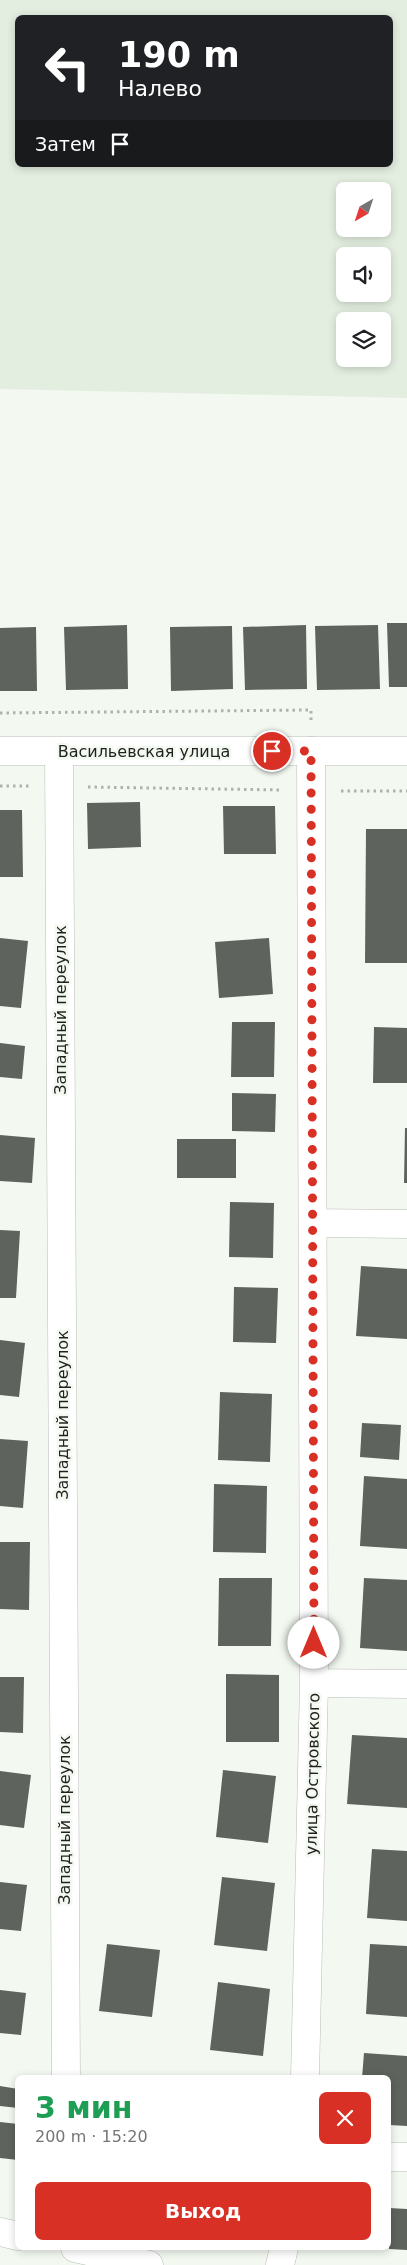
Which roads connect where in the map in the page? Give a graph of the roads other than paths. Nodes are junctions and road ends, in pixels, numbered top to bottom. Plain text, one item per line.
1 (311, 751) junction
2 (407, 751) edge
3 (0, 752) edge
4 (59, 752) junction
5 (314, 1223) junction
6 (407, 1224) edge
7 (314, 1683) junction
8 (407, 1684) edge
9 (66, 2075) edge
10 (305, 2075) edge
11 (391, 2157) edge
12 (407, 2157) edge
13 (0, 2232) edge
14 (15, 2235) edge
15 (84, 2250) edge
16 (284, 2250) edge
17 (149, 2265) edge
18 (280, 2265) edge

1 - 2 street, Васильевская улица
1 - 4 street, Васильевская улица
1 - 5 street, улица Островского
3 - 4 street, Васильевская улица
4 - 9 street, Западный переулок
5 - 6 street
5 - 7 street, улица Островского
7 - 8 street
7 - 10 street, улица Островского
11 - 12 street
13 - 14 street
15 - 17 street
16 - 18 street

